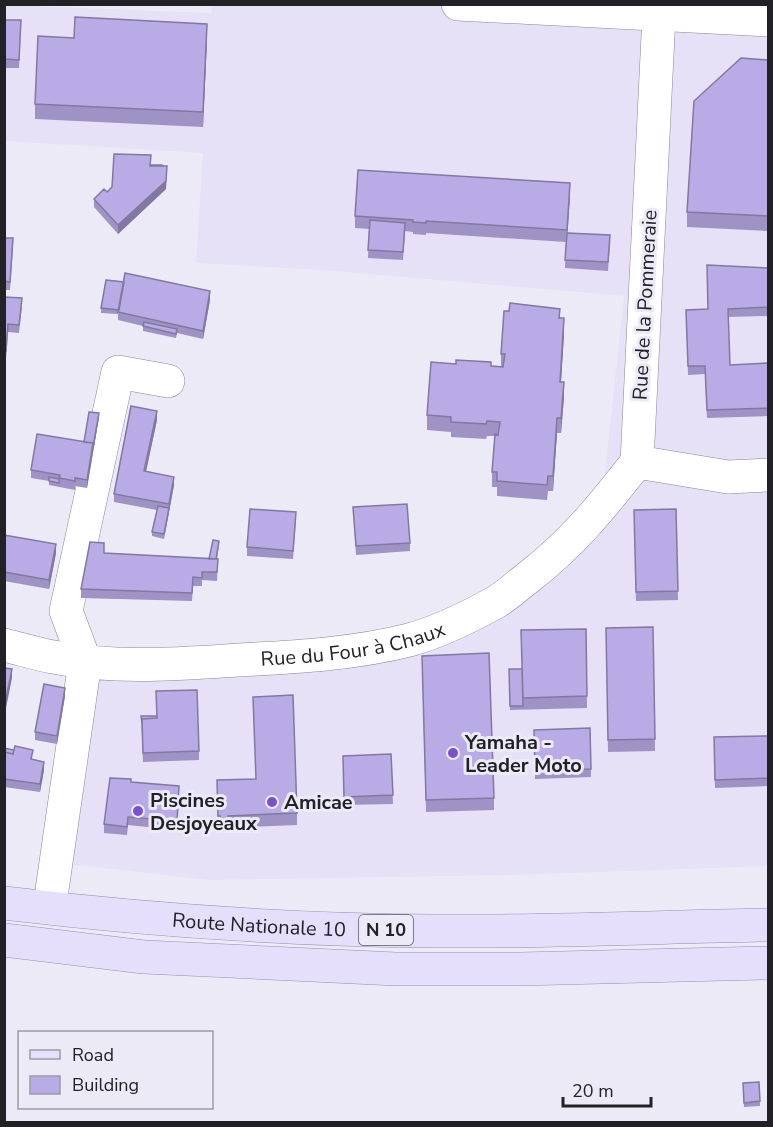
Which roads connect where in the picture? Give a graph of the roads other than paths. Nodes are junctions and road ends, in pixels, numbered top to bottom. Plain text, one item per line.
1 (458, 4) edge
2 (659, 15) junction
3 (768, 20) edge
4 (168, 381) dead end
5 (637, 462) junction
6 (768, 475) edge
7 (4, 645) edge
8 (85, 662) junction
9 (52, 890) dead end
10 (4, 903) edge
11 (768, 925) edge
12 (4, 940) edge
13 (768, 963) edge

1 - 2 street
2 - 3 street
2 - 5 street, Rue de la Pommeraie
4 - 8 street
5 - 6 street
5 - 8 street, Rue du Four à Chaux
7 - 8 street, Rue du Four à Chaux
8 - 9 street
10 - 11 main road, Route Nationale 10 / N 10
12 - 13 main road, Route Nationale 10 / N 10

